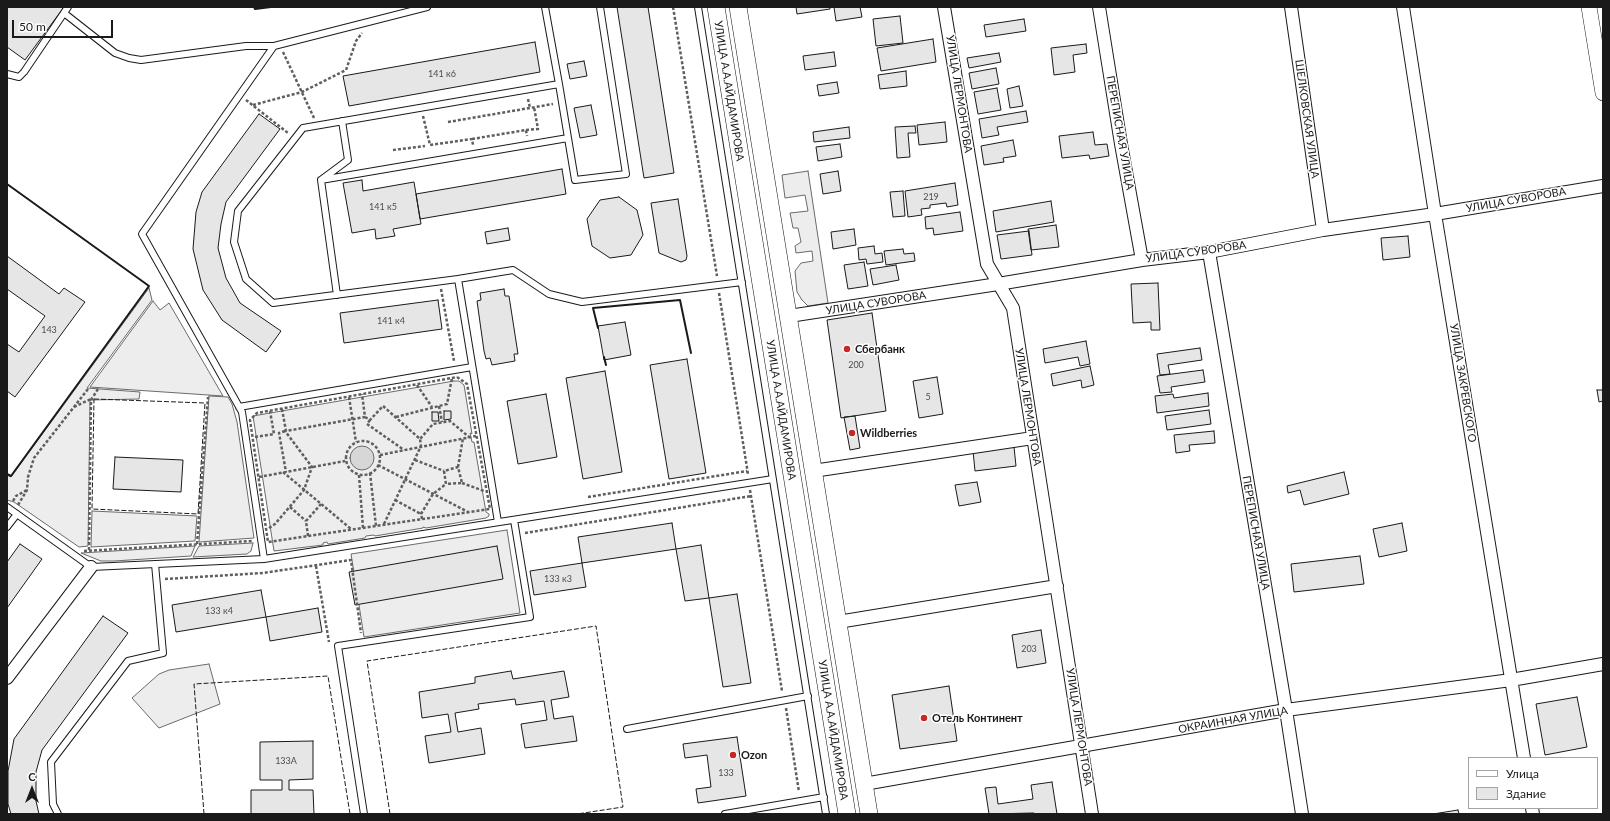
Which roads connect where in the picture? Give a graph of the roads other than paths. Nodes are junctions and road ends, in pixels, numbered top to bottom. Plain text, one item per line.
1 (68, 7) edge
2 (427, 7) edge
3 (546, 7) edge
4 (600, 7) edge
5 (698, 7) edge
6 (716, 7) edge
7 (738, 7) edge
8 (944, 7) edge
9 (1099, 7) edge
10 (1291, 7) edge
11 (1403, 7) edge
12 (1590, 7) edge
13 (64, 13) junction
14 (1599, 43) edge
15 (277, 45) junction
16 (7, 74) edge
17 (559, 84) junction
18 (1603, 93) edge
19 (342, 121) junction
20 (568, 138) junction
21 (321, 180) junction
22 (1603, 186) edge
23 (1435, 214) junction
24 (1323, 230) junction
25 (1209, 252) junction
26 (1142, 260) junction
27 (458, 279) junction
28 (742, 282) junction
29 (998, 284) junction
30 (337, 295) junction
31 (789, 316) junction
32 (472, 367) junction
33 (239, 407) junction
34 (1033, 438) junction
35 (813, 471) junction
36 (773, 479) junction
37 (7, 507) edge
38 (17, 514) junction
39 (514, 520) junction
40 (498, 522) junction
41 (7, 527) edge
42 (264, 558) junction
43 (156, 564) junction
44 (91, 567) junction
45 (1057, 586) junction
46 (838, 622) junction
47 (1603, 664) edge
48 (7, 678) edge
49 (1511, 680) junction
50 (808, 696) junction
51 (1286, 710) junction
52 (627, 729) dead end
53 (1082, 746) junction
54 (1524, 757) edge
55 (864, 784) junction
56 (824, 797) junction
57 (58, 814) edge
58 (364, 814) edge
59 (728, 814) edge
60 (826, 814) edge
61 (847, 814) edge
62 (869, 814) edge
63 (1092, 814) edge
64 (1302, 814) edge

1 - 13 lane
2 - 15 lane
3 - 17 lane
4 - 20 lane
5 - 28 lane
6 - 61 main road, УЛИЦА А.А.АЙДАМИРОВА
7 - 31 main road, УЛИЦА А.А.АЙДАМИРОВА
8 - 29 street, УЛИЦА ЛЕРМОНТОВА
9 - 26 street, ПЕРЕПИСНАЯ УЛИЦА
10 - 24 street, ШЕЛКОВСКАЯ УЛИЦА
11 - 23 street, УЛИЦА ЗАКРЕВСКОГО
12 - 14 street
13 - 15 lane
13 - 16 lane
14 - 18 street
15 - 33 lane
17 - 19 lane
17 - 20 lane
19 - 21 lane
19 - 30 lane
20 - 21 lane
21 - 30 lane
22 - 23 street, УЛИЦА СУВОРОВА
23 - 24 street, УЛИЦА СУВОРОВА
23 - 49 street, УЛИЦА ЗАКРЕВСКОГО
24 - 25 street, УЛИЦА СУВОРОВА
25 - 26 street, УЛИЦА СУВОРОВА
25 - 51 street, ПЕРЕПИСНАЯ УЛИЦА
26 - 29 street, УЛИЦА СУВОРОВА
27 - 28 lane
27 - 30 lane
27 - 32 lane
28 - 36 lane
29 - 31 street, УЛИЦА СУВОРОВА
29 - 34 street, УЛИЦА ЛЕРМОНТОВА
31 - 35 main road, УЛИЦА А.А.АЙДАМИРОВА
32 - 33 lane
32 - 40 lane
33 - 42 lane
34 - 35 street
34 - 45 street, УЛИЦА ЛЕРМОНТОВА
35 - 46 main road, УЛИЦА А.А.АЙДАМИРОВА
36 - 39 lane
36 - 50 lane
37 - 38 lane
38 - 41 lane
38 - 44 lane
39 - 40 lane
39 - 58 lane
40 - 42 lane
42 - 43 lane
43 - 44 lane
43 - 57 lane
44 - 48 street
45 - 46 street
45 - 53 street, УЛИЦА ЛЕРМОНТОВА
46 - 55 main road, УЛИЦА А.А.АЙДАМИРОВА
47 - 49 street, ОКРАИННАЯ УЛИЦА
49 - 51 street, ОКРАИННАЯ УЛИЦА
49 - 54 street, УЛИЦА ЗАКРЕВСКОГО
50 - 52 lane
50 - 56 lane
51 - 53 street, ОКРАИННАЯ УЛИЦА
51 - 64 street, ПЕРЕПИСНАЯ УЛИЦА
53 - 55 street, ОКРАИННАЯ УЛИЦА
53 - 63 street, УЛИЦА ЛЕРМОНТОВА
55 - 62 main road, УЛИЦА А.А.АЙДАМИРОВА
56 - 59 lane
56 - 60 lane

